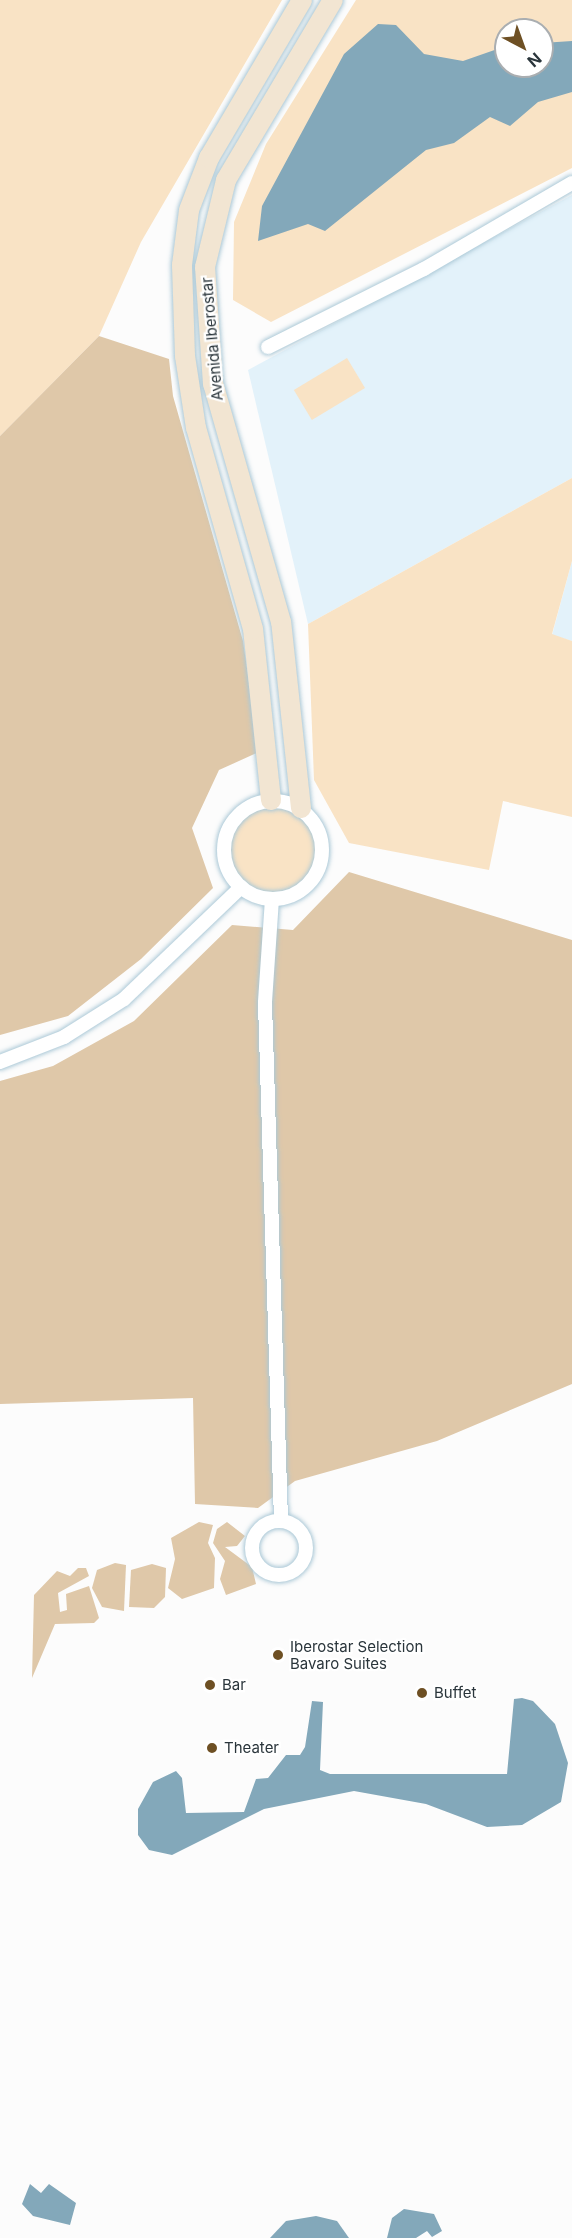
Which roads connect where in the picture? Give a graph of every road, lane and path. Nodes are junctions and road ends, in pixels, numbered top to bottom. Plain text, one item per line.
1 (302, 0) edge
2 (333, 0) edge
3 (572, 183) edge
4 (268, 347) dead end
5 (271, 800) junction
6 (301, 808) junction
7 (241, 887) junction
8 (272, 899) junction
9 (0, 1062) edge
10 (281, 1521) dead end

1 - 5 street, Avenida Iberostar
2 - 6 street, Avenida Iberostar
3 - 4 street
5 - 6 street
5 - 7 street
6 - 8 street
7 - 8 street
7 - 9 street
8 - 10 street

